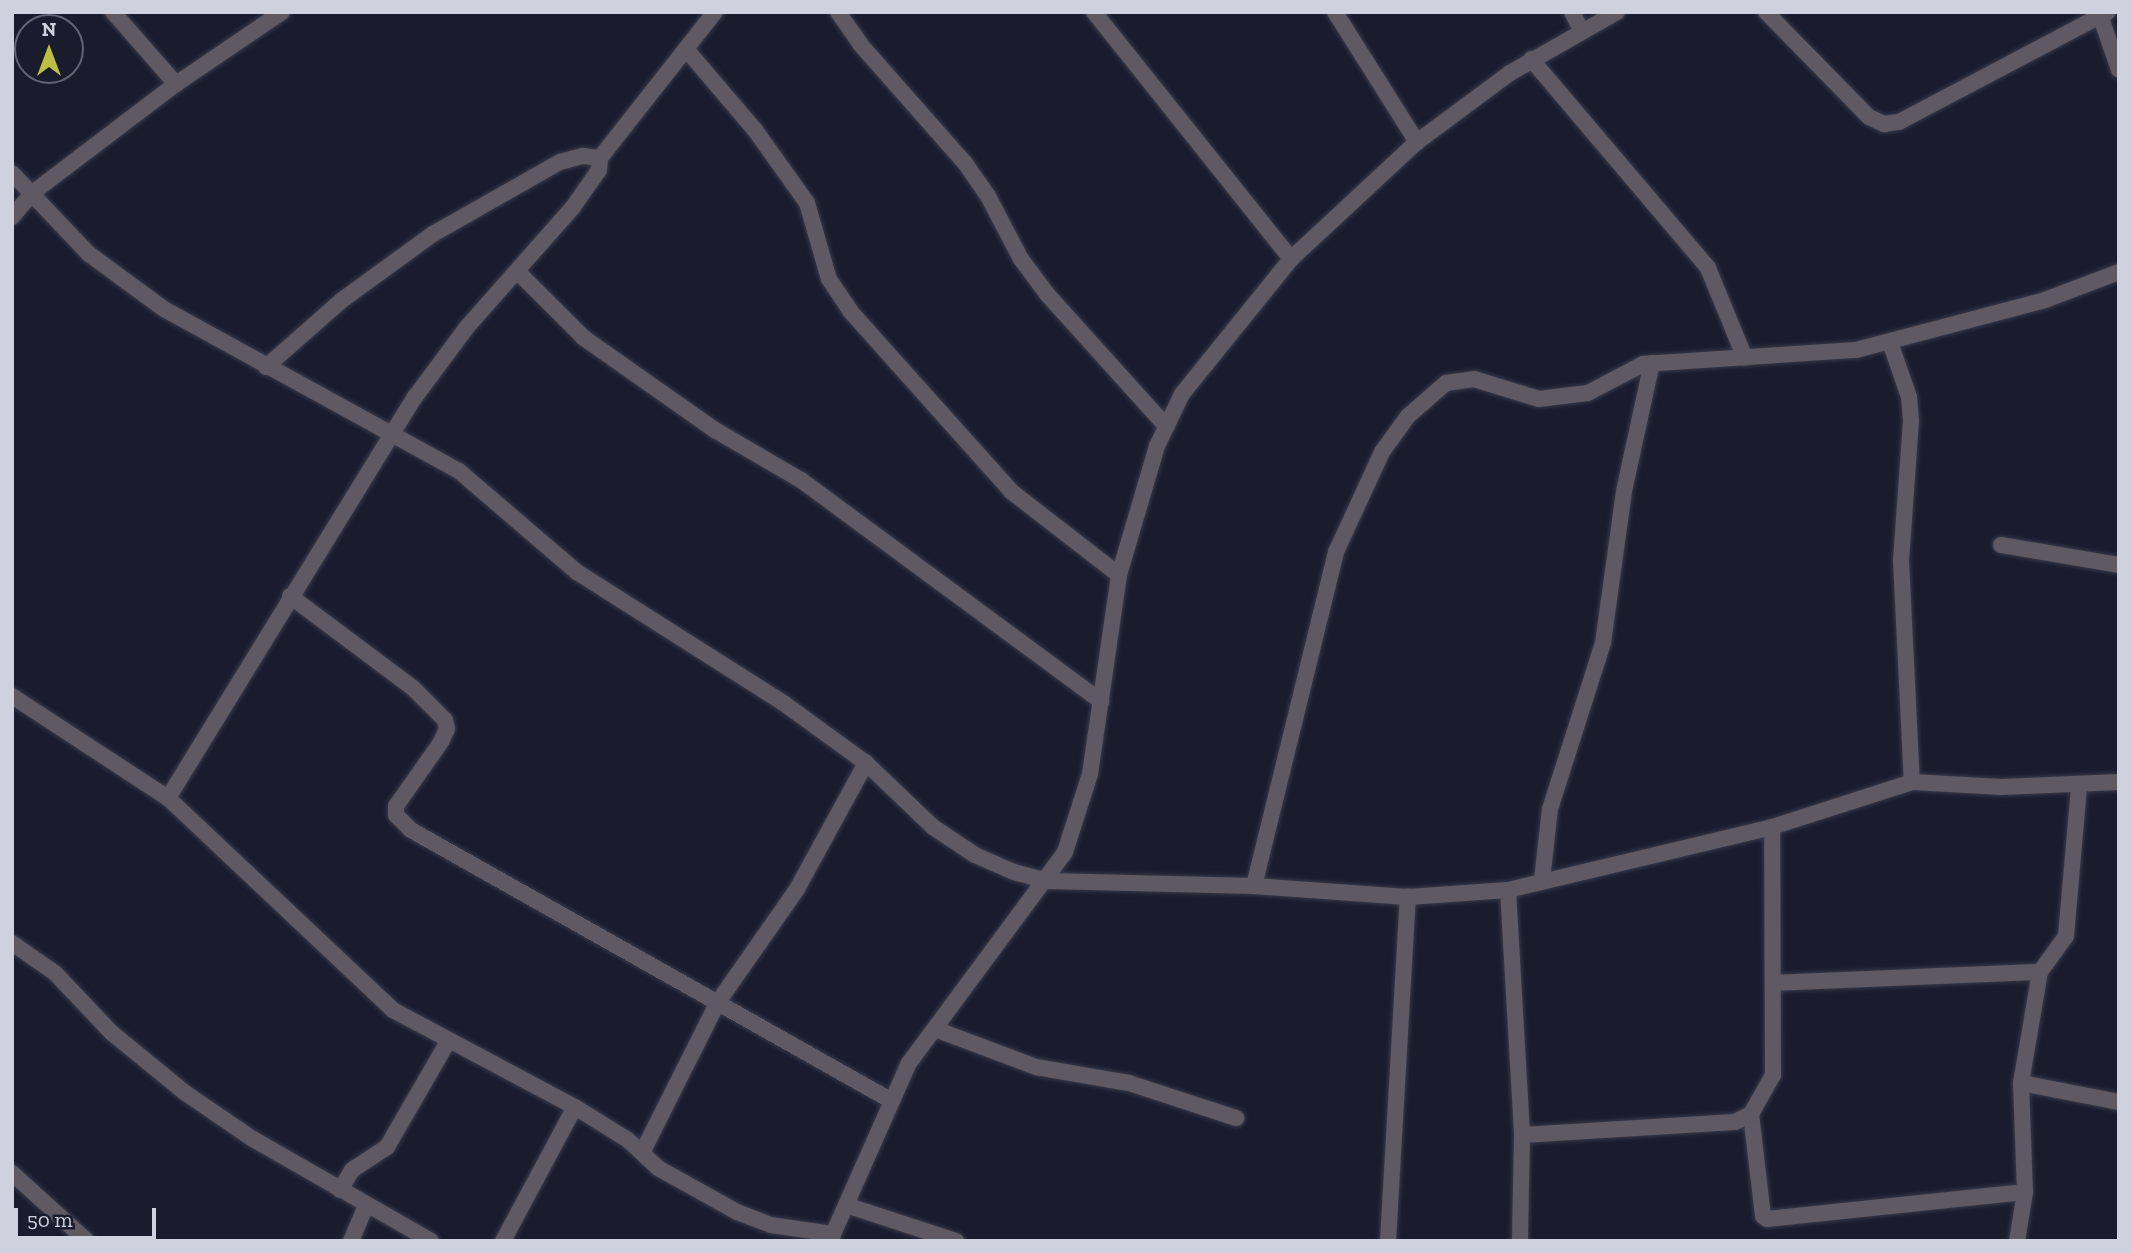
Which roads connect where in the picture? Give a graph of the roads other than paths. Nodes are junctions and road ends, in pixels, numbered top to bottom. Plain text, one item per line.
1 (113, 12) edge
2 (282, 12) edge
3 (715, 12) edge
4 (838, 12) edge
5 (1094, 12) edge
6 (1335, 12) edge
7 (1572, 12) edge
8 (1617, 12) edge
9 (1766, 12) edge
10 (2104, 14) edge
11 (1581, 30) junction
12 (686, 49) junction
13 (1531, 59) junction
14 (2119, 70) edge
15 (176, 84) junction
16 (1417, 142) junction
17 (600, 158) junction
18 (12, 173) edge
19 (31, 194) junction
20 (12, 216) edge
21 (1291, 259) junction
22 (518, 272) junction
23 (2119, 272) edge
24 (1891, 342) junction
25 (1745, 358) junction
26 (1652, 363) junction
27 (266, 367) junction
28 (1166, 426) junction
29 (391, 433) junction
30 (2001, 545) dead end
31 (2119, 565) edge
32 (1119, 575) junction
33 (290, 596) junction
34 (12, 696) edge
35 (1101, 701) junction
36 (866, 763) junction
37 (1912, 782) junction
38 (2119, 782) edge
39 (2079, 787) junction
40 (168, 798) junction
41 (1772, 827) junction
42 (1542, 880) junction
43 (1048, 881) junction
44 (1254, 886) junction
45 (1508, 890) junction
46 (1408, 897) junction
47 (12, 943) edge
48 (2040, 972) junction
49 (1773, 983) junction
50 (718, 1002) junction
51 (935, 1030) junction
52 (447, 1043) junction
53 (2021, 1083) junction
54 (892, 1101) junction
55 (2119, 1102) edge
56 (575, 1107) junction
57 (1751, 1114) junction
58 (1236, 1118) dead end
59 (1522, 1135) junction
60 (643, 1151) junction
61 (12, 1173) edge
62 (340, 1190) junction
63 (2025, 1192) junction
64 (366, 1205) junction
65 (846, 1205) junction
66 (831, 1237) edge
67 (87, 1241) edge
68 (351, 1241) edge
69 (431, 1241) edge
70 (503, 1241) edge
71 (956, 1241) edge
72 (1388, 1241) edge
73 (1520, 1241) edge
74 (2017, 1241) edge

1 - 15 street
2 - 15 street
3 - 12 street
4 - 28 street
5 - 21 street
6 - 16 street
7 - 11 street
8 - 11 street
9 - 10 street
10 - 14 street
11 - 13 street
12 - 17 street
12 - 32 street
13 - 16 street
13 - 25 street
15 - 19 street
16 - 21 street
17 - 22 street
17 - 27 street
18 - 19 street
19 - 20 street
19 - 27 street
21 - 28 street
22 - 29 street
22 - 35 street
23 - 24 street
24 - 25 street
24 - 37 street
25 - 26 street
26 - 42 street
26 - 44 street
27 - 29 street
28 - 32 street
29 - 33 street
29 - 36 street
30 - 31 street
32 - 35 street
33 - 40 street
33 - 50 street
34 - 40 street
35 - 43 street
36 - 43 street
36 - 50 street
37 - 39 street
37 - 41 street
38 - 39 street
39 - 48 street
40 - 52 street
41 - 42 street
41 - 49 street
42 - 45 street
43 - 44 street
43 - 51 street
44 - 46 street
45 - 46 street
45 - 59 street
46 - 72 street
47 - 62 street
48 - 49 street
48 - 53 street
49 - 57 street
50 - 54 street
50 - 60 street
51 - 54 street
51 - 58 street
52 - 56 street
52 - 62 street
53 - 55 street
53 - 63 street
54 - 65 street
56 - 60 street
56 - 70 street
57 - 59 street
57 - 63 street
59 - 73 street
60 - 66 street
61 - 67 street
62 - 64 street
63 - 74 street
64 - 68 street
64 - 69 street
65 - 66 street
65 - 71 street

